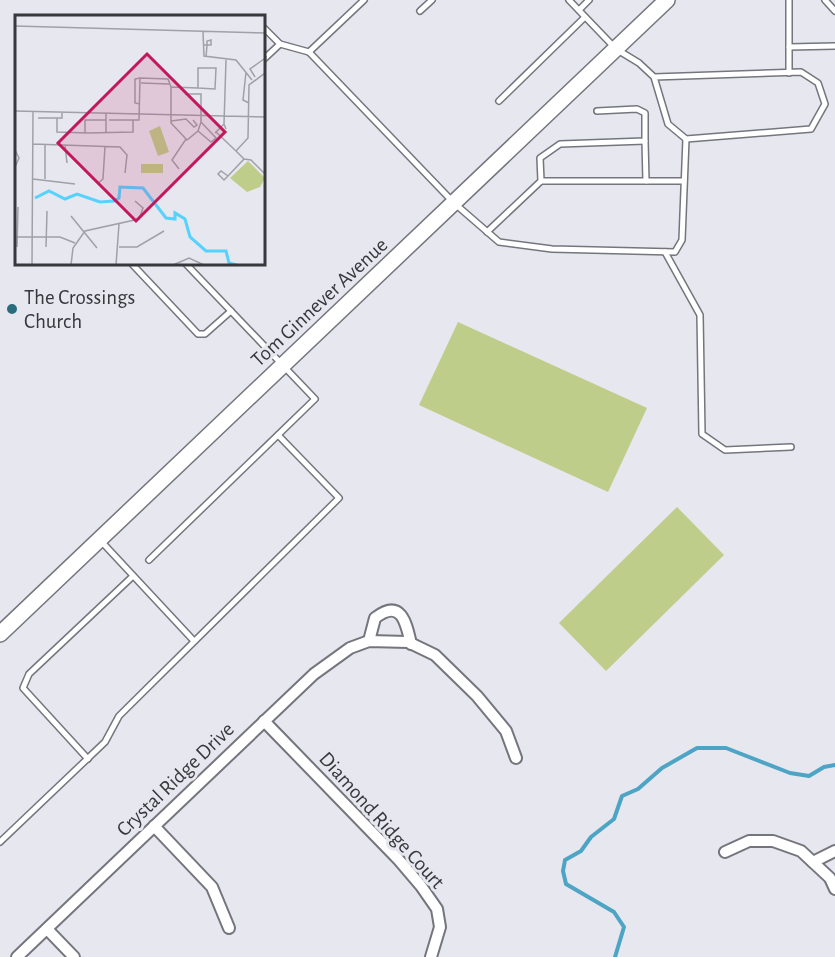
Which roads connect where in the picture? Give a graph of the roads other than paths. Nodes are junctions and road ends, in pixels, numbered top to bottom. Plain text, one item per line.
1 (363, 0) edge
2 (432, 0) edge
3 (569, 0) edge
4 (589, 0) edge
5 (667, 0) edge
6 (789, 0) edge
7 (825, 0) edge
8 (579, 10) junction
9 (420, 11) dead end
10 (835, 11) edge
11 (585, 17) junction
12 (266, 30) edge
13 (280, 44) junction
14 (835, 46) edge
15 (789, 47) junction
16 (616, 49) junction
17 (309, 52) junction
18 (266, 57) edge
19 (789, 73) junction
20 (654, 77) junction
21 (499, 101) dead end
22 (597, 111) dead end
23 (686, 139) junction
24 (645, 141) junction
25 (542, 181) junction
26 (646, 181) junction
27 (684, 181) junction
28 (454, 202) junction
29 (487, 232) junction
30 (665, 252) junction
31 (134, 266) edge
32 (188, 266) edge
33 (231, 311) junction
34 (283, 365) junction
35 (278, 435) junction
36 (791, 447) dead end
37 (99, 539) junction
38 (149, 560) dead end
39 (133, 576) junction
40 (0, 634) edge
41 (194, 641) junction
42 (369, 641) junction
43 (411, 644) junction
44 (264, 722) junction
45 (516, 758) dead end
46 (88, 759) junction
47 (154, 826) junction
48 (0, 842) edge
49 (835, 851) edge
50 (725, 852) dead end
51 (813, 862) junction
52 (835, 889) edge
53 (230, 928) dead end
54 (47, 929) junction
55 (17, 957) edge
56 (74, 957) edge
57 (431, 957) edge

1 - 17 lane
2 - 9 lane
3 - 8 lane
4 - 8 lane
5 - 16 main road, Tom Ginnever Avenue
6 - 15 lane
7 - 10 lane
8 - 11 lane
11 - 16 lane
11 - 21 lane
12 - 13 lane
13 - 17 lane
13 - 18 lane
14 - 15 lane
15 - 19 lane
16 - 20 lane
16 - 28 main road, Tom Ginnever Avenue
17 - 28 lane
19 - 20 lane
19 - 23 lane
20 - 23 lane
22 - 24 lane
23 - 27 lane
24 - 25 lane
24 - 26 lane
25 - 26 lane
25 - 29 lane
26 - 27 lane
27 - 30 lane
28 - 29 lane
28 - 34 main road, Tom Ginnever Avenue
29 - 30 lane
30 - 36 lane
31 - 33 lane
32 - 33 lane
33 - 34 lane
34 - 35 lane
34 - 37 main road, Tom Ginnever Avenue
35 - 38 lane
35 - 41 lane
37 - 39 lane
37 - 40 main road, Tom Ginnever Avenue
39 - 41 lane
39 - 46 lane
41 - 46 lane
42 - 43 street, Crystal Ridge Drive
42 - 43 street
42 - 44 street, Crystal Ridge Drive
43 - 45 street, Crystal Ridge Drive
44 - 47 street, Crystal Ridge Drive
44 - 57 street, Diamond Ridge Court
46 - 48 lane
47 - 53 street
47 - 54 street, Crystal Ridge Drive
49 - 51 street
50 - 51 street
51 - 52 street
54 - 55 street, Crystal Ridge Drive
54 - 56 street

